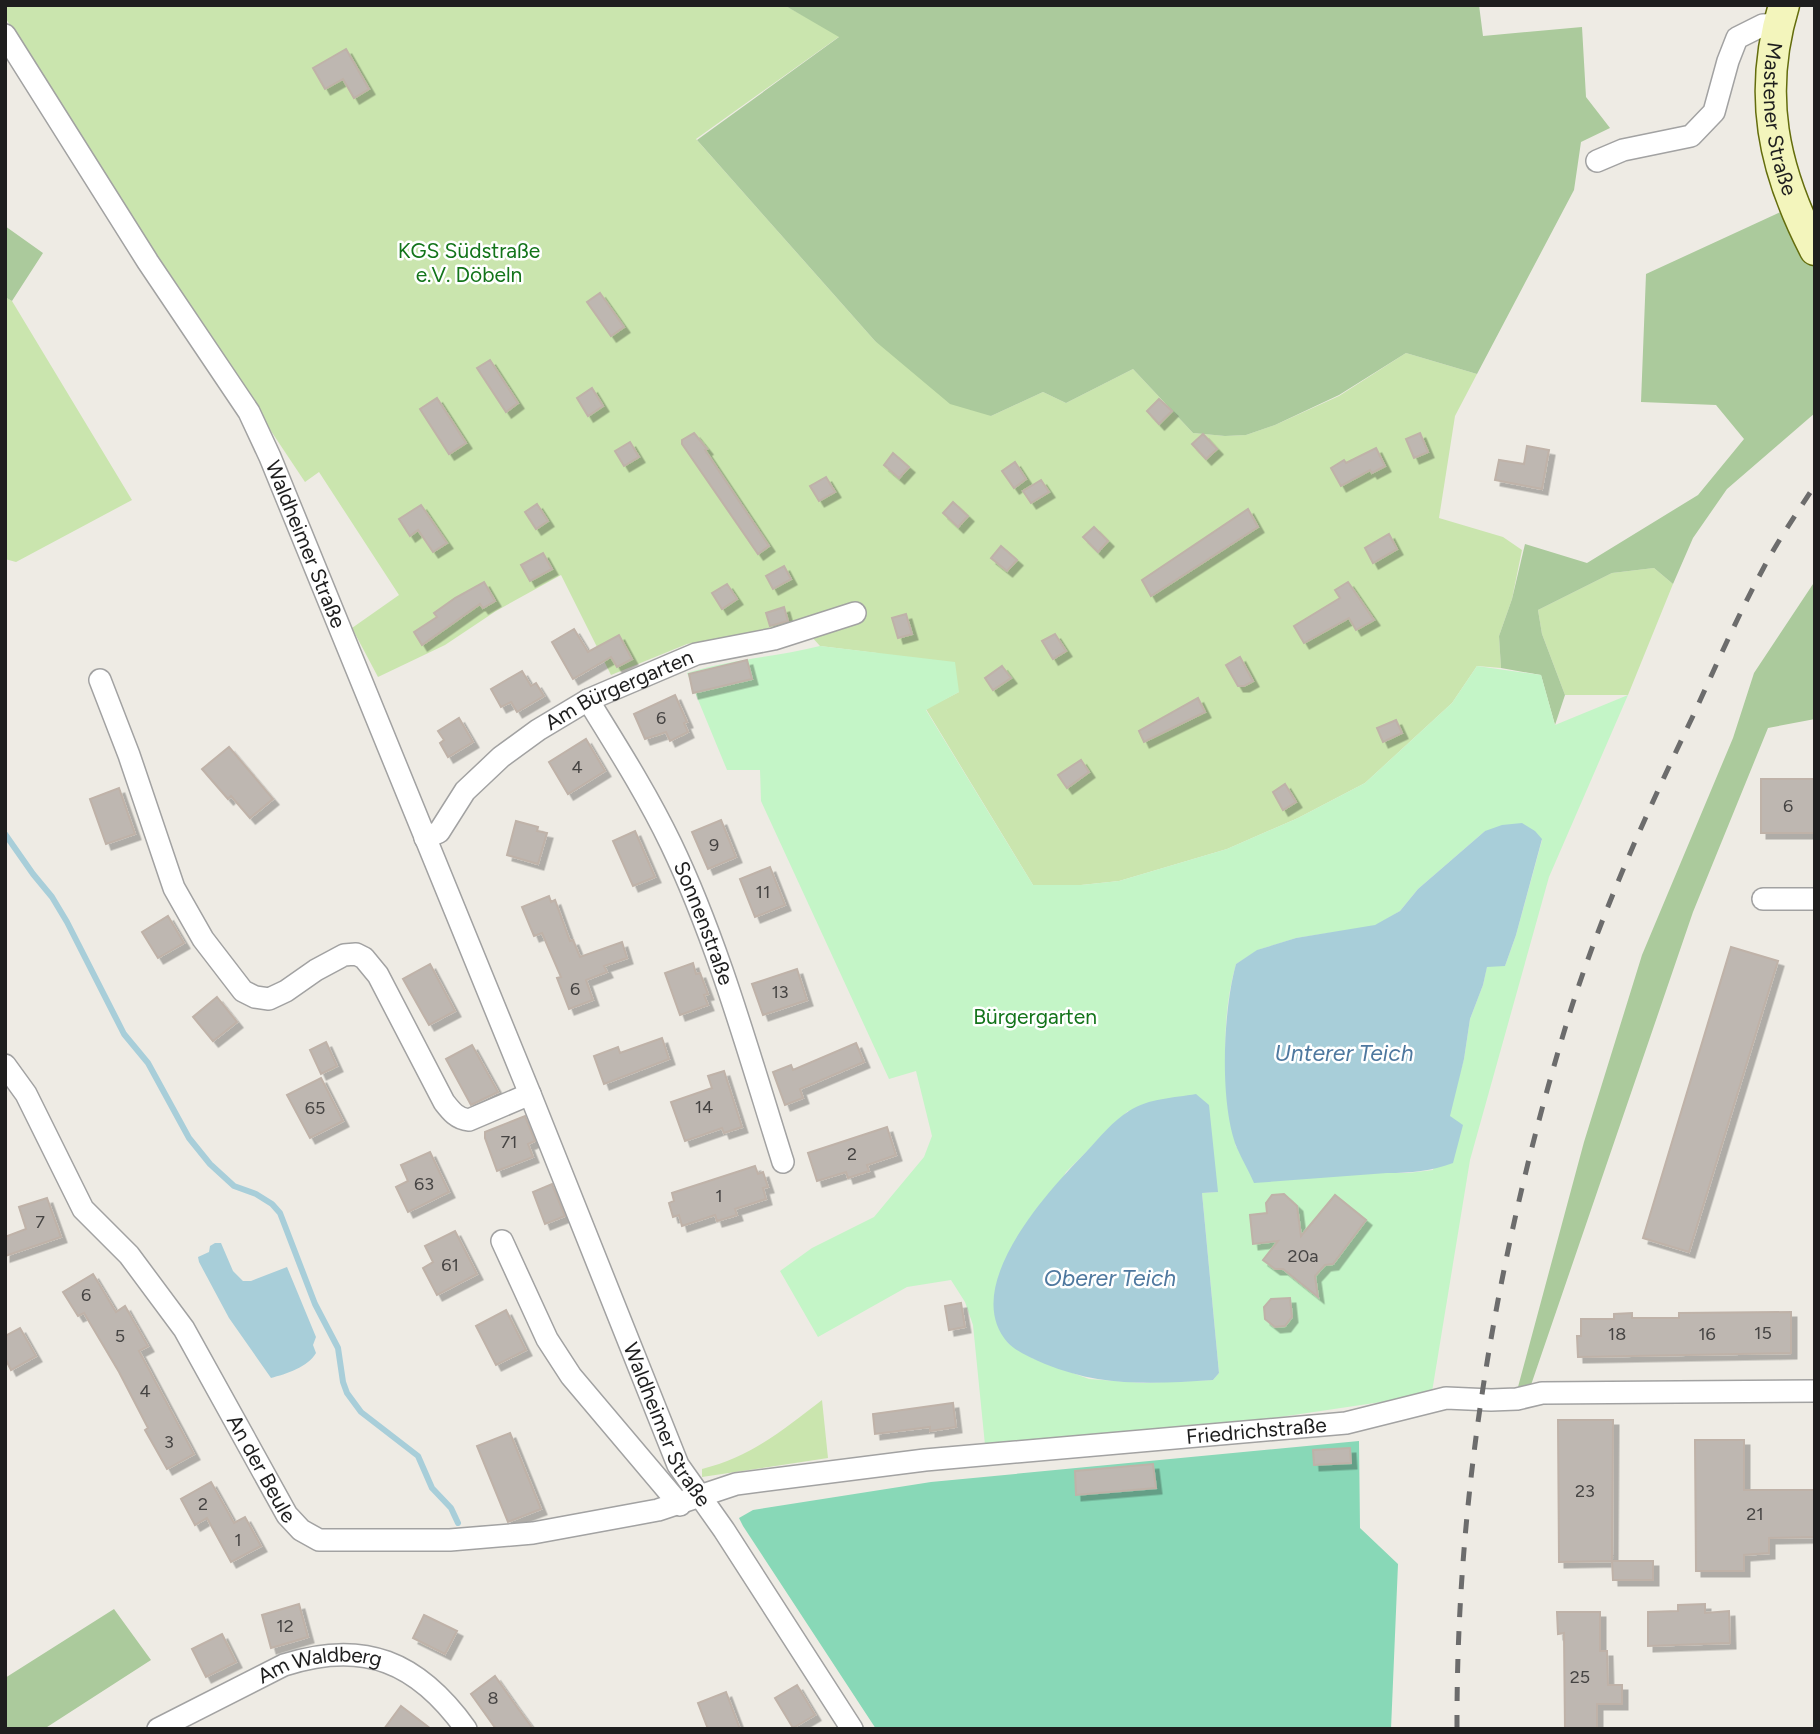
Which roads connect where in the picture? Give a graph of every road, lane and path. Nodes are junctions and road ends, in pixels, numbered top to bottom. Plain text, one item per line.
1 (1781, 15) edge
2 (5, 35) edge
3 (1597, 161) dead end
4 (1815, 250) edge
5 (855, 613) dead end
6 (100, 680) dead end
7 (588, 700) junction
8 (425, 838) junction
9 (1763, 899) dead end
10 (1815, 899) edge
11 (5, 1065) edge
12 (530, 1094) junction
13 (783, 1162) dead end
14 (502, 1241) dead end
15 (1815, 1391) edge
16 (701, 1497) junction
17 (680, 1505) junction
18 (158, 1729) edge
19 (467, 1729) edge
20 (852, 1729) edge

1 - 3 street, Mastener Straße
1 - 4 main road, Mastener Straße
2 - 8 street, Waldheimer Straße
5 - 7 street, Am Bürgergarten
6 - 12 street
7 - 8 street, Am Bürgergarten
7 - 13 street, Sonnenstraße
8 - 12 street, Waldheimer Straße
9 - 10 street
11 - 17 street, An der Beule
12 - 16 street, Waldheimer Straße
14 - 17 street, Waldheimer Straße
15 - 16 street, Friedrichstraße
16 - 17 street, An der Beule
16 - 20 street, Waldheimer Straße
18 - 19 street, Am Waldberg

